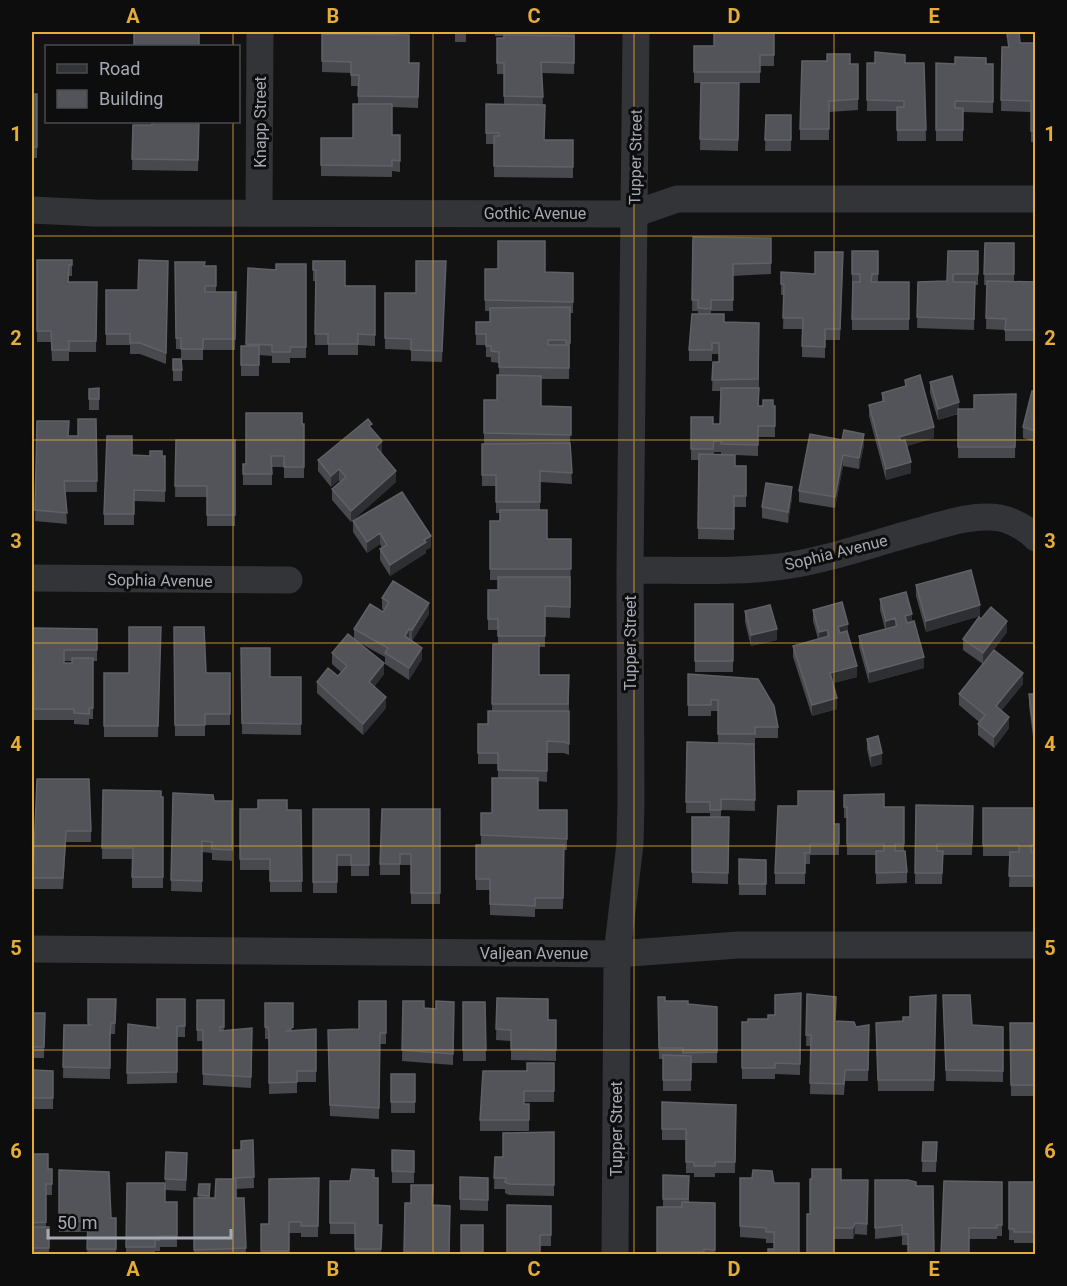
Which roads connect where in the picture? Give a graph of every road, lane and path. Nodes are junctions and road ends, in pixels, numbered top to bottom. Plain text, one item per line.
1 (260, 32) edge
2 (636, 32) edge
3 (1035, 199) edge
4 (32, 210) edge
5 (259, 212) junction
6 (634, 214) junction
7 (1035, 537) edge
8 (630, 570) junction
9 (32, 578) edge
10 (289, 580) dead end
11 (1035, 945) edge
12 (32, 949) edge
13 (617, 954) junction
14 (615, 1254) edge

1 - 5 street, Knapp Street
2 - 6 street, Tupper Street
3 - 6 street, Gothic Avenue
4 - 5 street, Gothic Avenue
5 - 6 street, Gothic Avenue
6 - 8 street, Tupper Street
7 - 8 street, Sophia Avenue
8 - 13 street, Tupper Street
9 - 10 street, Sophia Avenue
11 - 13 street, Valjean Avenue
12 - 13 street, Valjean Avenue
13 - 14 street, Tupper Street

